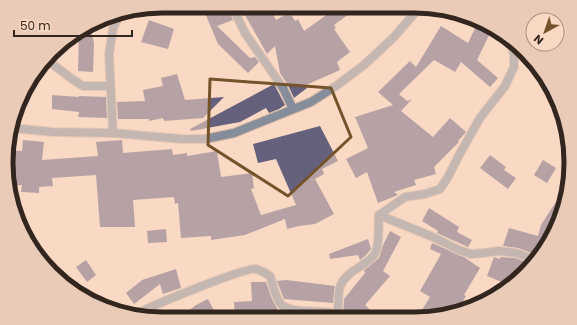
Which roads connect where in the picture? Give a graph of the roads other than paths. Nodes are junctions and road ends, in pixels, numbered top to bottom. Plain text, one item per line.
1 (235, 13) edge
2 (415, 13) edge
3 (117, 20) edge
4 (513, 50) edge
5 (51, 63) edge
6 (110, 86) junction
7 (293, 109) junction
8 (17, 129) edge
9 (113, 133) junction
10 (379, 215) junction
11 (530, 258) edge
12 (146, 311) edge
13 (323, 312) edge
14 (337, 312) edge

1 - 7 street
2 - 7 street
3 - 6 street
4 - 10 street
5 - 6 street
6 - 9 street
7 - 9 street
8 - 9 street
10 - 11 street
10 - 14 street
12 - 13 street

